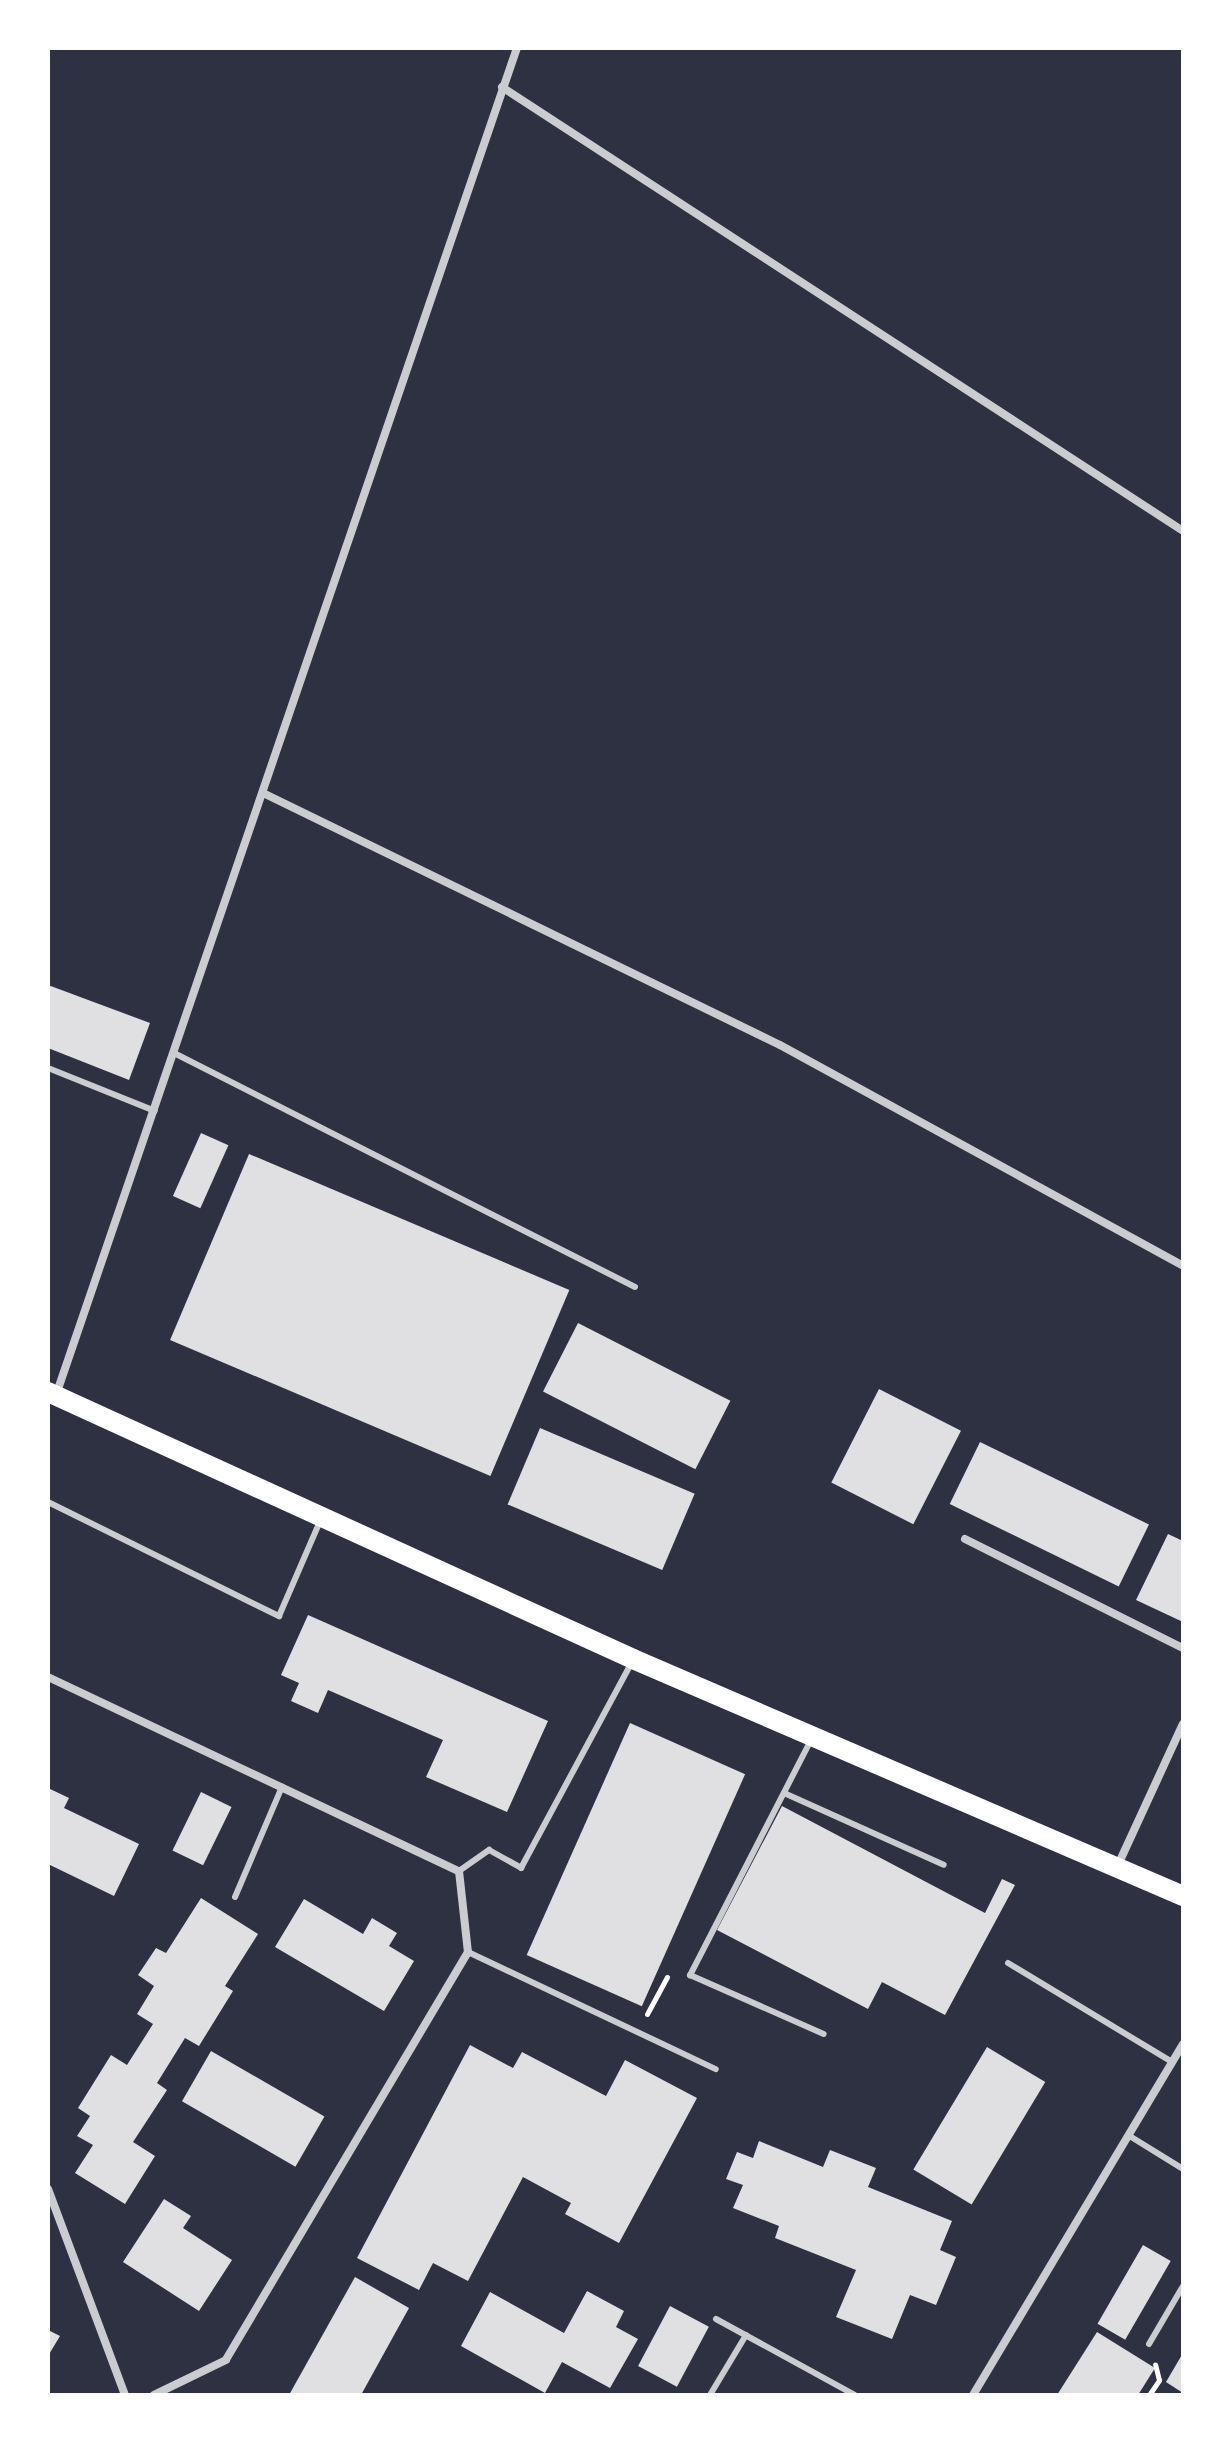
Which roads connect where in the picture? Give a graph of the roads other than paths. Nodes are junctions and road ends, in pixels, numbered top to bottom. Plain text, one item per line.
1 (517, 48) edge
2 (502, 87) junction
3 (1183, 531) edge
4 (263, 793) junction
5 (174, 1053) junction
6 (48, 1068) edge
7 (155, 1111) junction
8 (1183, 1266) edge
9 (635, 1287) dead end
10 (52, 1394) edge
11 (48, 1502) edge
12 (323, 1516) junction
13 (965, 1539) dead end
14 (1183, 1648) edge
15 (633, 1659) junction
16 (48, 1677) edge
17 (1183, 1724) edge
18 (813, 1735) junction
19 (282, 1787) junction
20 (784, 1793) junction
21 (944, 1865) dead end
22 (1116, 1868) junction
23 (459, 1871) junction
24 (1183, 1896) edge
25 (235, 1897) dead end
26 (468, 1952) junction
27 (1008, 1963) dead end
28 (824, 2034) dead end
29 (1183, 2044) edge
30 (1172, 2062) junction
31 (716, 2069) dead end
32 (1128, 2135) junction
33 (1183, 2169) edge
34 (48, 2189) edge
35 (1183, 2286) edge
36 (716, 2319) dead end
37 (746, 2335) junction
38 (1149, 2344) road end
39 (125, 2395) edge
40 (154, 2395) edge
41 (710, 2395) edge
42 (855, 2395) edge
43 (973, 2395) edge

1 - 2 street
2 - 3 street
2 - 4 street
4 - 5 street
4 - 8 street
5 - 7 street
5 - 9 lane
6 - 7 lane
7 - 10 street
10 - 12 main road
11 - 12 lane
12 - 15 main road
13 - 14 street
15 - 18 main road
15 - 23 lane
16 - 19 street
17 - 22 street
18 - 20 lane
18 - 22 main road
19 - 23 street
19 - 25 lane
20 - 21 lane
20 - 28 lane
22 - 24 main road
23 - 26 street
26 - 31 lane
26 - 40 street
27 - 30 lane
29 - 30 street
30 - 32 street
32 - 33 lane
32 - 43 street
34 - 39 street
35 - 38 lane
36 - 37 lane
37 - 41 lane
37 - 42 lane

